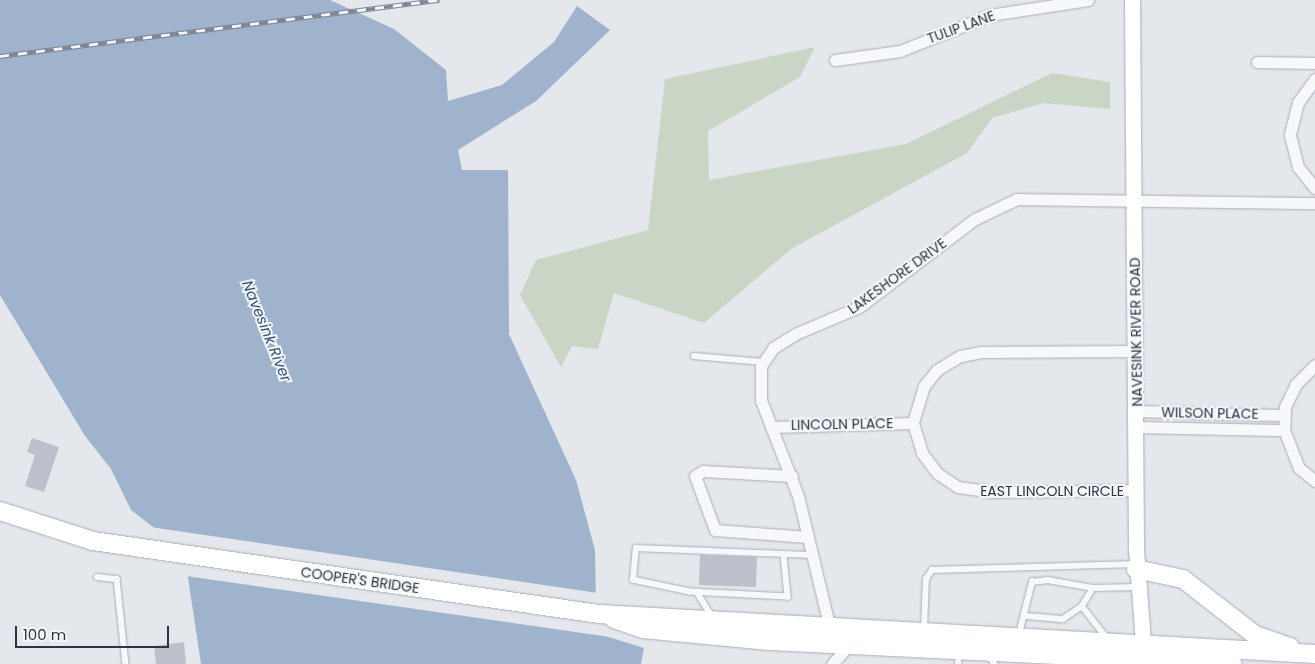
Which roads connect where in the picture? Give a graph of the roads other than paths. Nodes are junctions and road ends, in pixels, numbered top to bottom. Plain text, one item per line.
1 (1088, 0) edge
2 (1132, 0) edge
3 (835, 60) dead end
4 (1257, 62) dead end
5 (1315, 64) edge
6 (1315, 79) edge
7 (1315, 188) edge
8 (1134, 199) junction
9 (1315, 203) edge
10 (1135, 351) junction
11 (694, 356) dead end
12 (763, 362) junction
13 (1315, 365) edge
14 (1137, 411) junction
15 (1284, 415) junction
16 (913, 424) junction
17 (771, 426) junction
18 (1137, 428) junction
19 (1284, 430) junction
20 (792, 476) junction
21 (1315, 481) edge
22 (1137, 490) junction
23 (0, 511) edge
24 (808, 537) junction
25 (784, 556) junction
26 (813, 556) junction
27 (1137, 573) junction
28 (97, 577) dead end
29 (1093, 588) junction
30 (697, 592) junction
31 (1082, 606) junction
32 (599, 614) junction
33 (1026, 616) junction
34 (717, 624) junction
35 (830, 629) junction
36 (924, 632) junction
37 (1018, 637) junction
38 (1111, 642) junction
39 (850, 644) junction
40 (1315, 654) edge
41 (1144, 656) edge
42 (958, 657) edge
43 (990, 658) edge
44 (1079, 661) edge
45 (832, 663) edge
46 (1181, 663) edge
47 (126, 664) edge
48 (1232, 664) edge

1 - 3 street, TULIP LANE
2 - 8 main road, NAVESINK RIVER ROAD
4 - 5 street
6 - 7 street
8 - 9 street, LAKESHORE DRIVE
8 - 10 main road, NAVESINK RIVER ROAD
8 - 12 street, LAKESHORE DRIVE
10 - 14 main road, NAVESINK RIVER ROAD
10 - 16 street
11 - 12 lane
12 - 17 street
13 - 15 street
14 - 15 street, WILSON PLACE
14 - 18 main road, NAVESINK RIVER ROAD
15 - 19 street
16 - 17 street, LINCOLN PLACE
16 - 22 street, EAST LINCOLN CIRCLE
17 - 20 street
18 - 19 street, WILSON PLACE
18 - 22 main road, NAVESINK RIVER ROAD
19 - 21 street
20 - 24 street
20 - 24 street
22 - 27 main road, NAVESINK RIVER ROAD
23 - 32 highway, COOPER'S BRIDGE
24 - 26 street
25 - 26 lane
25 - 30 lane
25 - 30 lane
26 - 35 street
27 - 29 lane
27 - 36 lane
27 - 40 highway
27 - 41 main road, NAVESINK RIVER ROAD
28 - 47 lane
29 - 31 lane
29 - 33 lane
30 - 34 lane
31 - 33 lane
31 - 38 lane
32 - 34 highway
32 - 39 highway
33 - 37 lane
34 - 35 highway
35 - 36 highway
36 - 37 highway
37 - 38 highway
38 - 41 highway
39 - 42 highway
39 - 45 street
40 - 41 highway
41 - 44 highway
41 - 46 highway
42 - 43 highway
43 - 44 highway
46 - 48 highway

